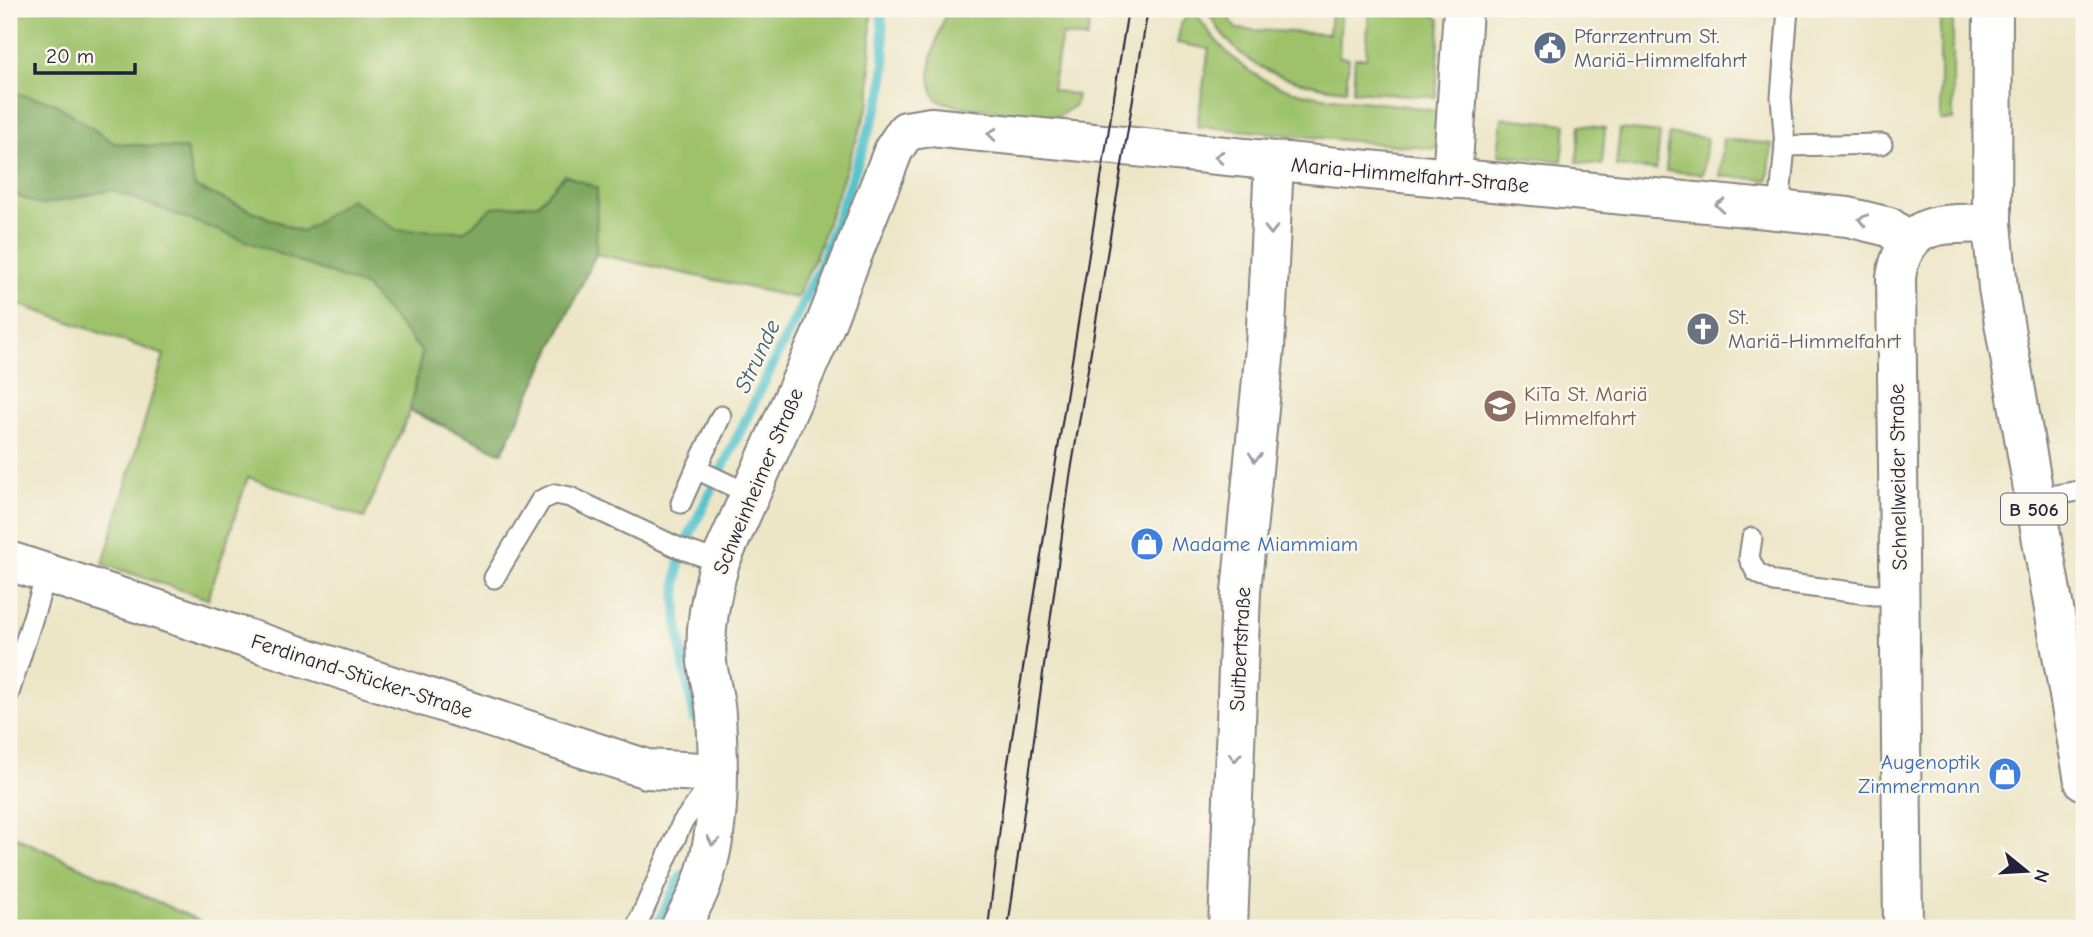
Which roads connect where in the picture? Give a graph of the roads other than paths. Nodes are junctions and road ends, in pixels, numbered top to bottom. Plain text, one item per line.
1 (1463, 9) edge
2 (1788, 9) edge
3 (1993, 9) edge
4 (906, 131) joint
5 (1882, 144) dead end
6 (1785, 146) junction
7 (1274, 162) junction
8 (1452, 179) junction
9 (1779, 210) junction
10 (1992, 223) junction
11 (1908, 241) junction
12 (721, 416) dead end
13 (721, 480) junction
14 (2084, 490) edge
15 (2032, 499) junction
16 (681, 503) dead end
17 (1752, 538) dead end
18 (697, 554) junction
19 (9, 561) edge
20 (47, 573) junction
21 (494, 578) dead end
22 (1899, 594) junction
23 (9, 693) edge
24 (718, 773) junction
25 (2084, 781) edge
26 (636, 928) edge
27 (680, 928) edge
28 (1228, 928) edge
29 (1903, 928) edge

1 - 8 street
2 - 6 lane
3 - 10 street, B 506
7 -> 4 street, Maria-Himmelfahrt-Straße
4 - 13 street, Schweinheimer Straße
5 - 6 lane
6 - 9 lane
7 - 8 street, Maria-Himmelfahrt-Straße
7 -> 28 street, Suitbertstraße
9 -> 8 street, Maria-Himmelfahrt-Straße
11 -> 9 street, Maria-Himmelfahrt-Straße
10 - 11 street
10 - 15 street, B 506
11 - 22 street, Schnellweider Straße
12 - 13 lane
13 - 16 lane
13 - 18 street, Schweinheimer Straße
14 - 15 lane
15 - 25 street, B 506
17 - 22 lane, Schnellweider Straße
18 - 21 lane
18 - 24 street, Schweinheimer Straße
19 - 20 street, Ferdinand-Stücker-Straße
20 - 23 lane
20 - 24 street, Ferdinand-Stücker-Straße
22 - 29 street, Schnellweider Straße
24 - 26 lane
24 -> 27 street, Schweinheimer Straße

